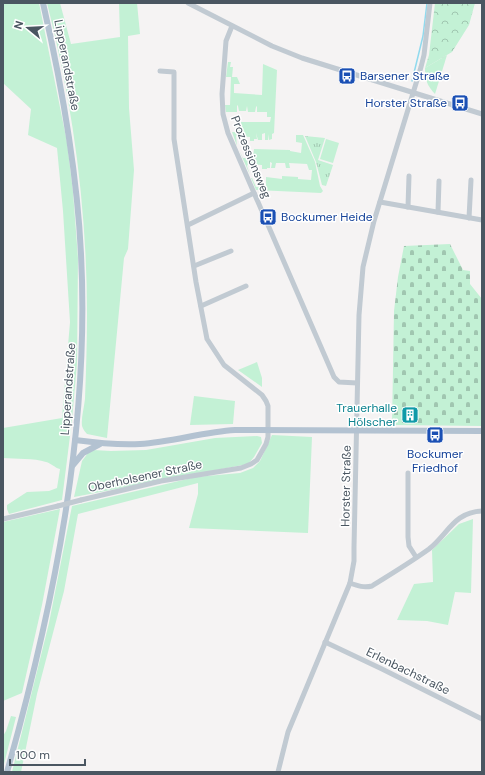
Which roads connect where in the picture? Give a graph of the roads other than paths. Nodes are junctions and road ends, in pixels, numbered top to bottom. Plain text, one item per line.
1 (43, 3) edge
2 (188, 3) edge
3 (430, 3) edge
4 (232, 26) junction
5 (160, 71) dead end
6 (413, 93) junction
7 (482, 114) edge
8 (410, 176) dead end
9 (471, 180) dead end
10 (439, 181) dead end
11 (254, 193) junction
12 (380, 202) junction
13 (408, 207) junction
14 (438, 212) junction
15 (469, 218) junction
16 (482, 220) edge
17 (188, 225) junction
18 (231, 251) dead end
19 (194, 266) junction
20 (246, 286) dead end
21 (201, 306) junction
22 (357, 382) junction
23 (268, 430) junction
24 (357, 430) junction
25 (482, 431) edge
26 (75, 440) junction
27 (101, 443) junction
28 (72, 468) junction
29 (408, 473) dead end
30 (482, 511) edge
31 (3, 519) edge
32 (416, 557) junction
33 (350, 583) junction
34 (325, 642) junction
35 (482, 719) edge
36 (7, 772) edge
37 (278, 772) edge

1 - 26 main road, Lipperandstraße
2 - 4 street
3 - 6 street, Horster Straße
4 - 6 street
4 - 11 street, Prozessionsweg
5 - 17 street
6 - 7 street
6 - 12 street, Horster Straße
8 - 13 street
9 - 15 street
10 - 14 street
11 - 17 street
11 - 22 street, Prozessionsweg
12 - 13 street
12 - 22 street, Horster Straße
13 - 14 street
14 - 15 street
15 - 16 street
17 - 19 street
18 - 19 street
19 - 21 street
20 - 21 street
21 - 23 street
22 - 24 street, Horster Straße
23 - 24 main road
23 - 27 main road
23 - 31 street, Oberholsener Straße, bridge
24 - 25 main road
24 - 33 street, Horster Straße
26 - 27 main road
26 - 28 main road, Lipperandstraße
27 - 28 main road
28 - 36 main road, Lipperandstraße
29 - 32 street
30 - 32 street
32 - 33 street
33 - 34 street, Horster Straße
34 - 35 street, Erlenbachstraße
34 - 37 street, Horster Straße

